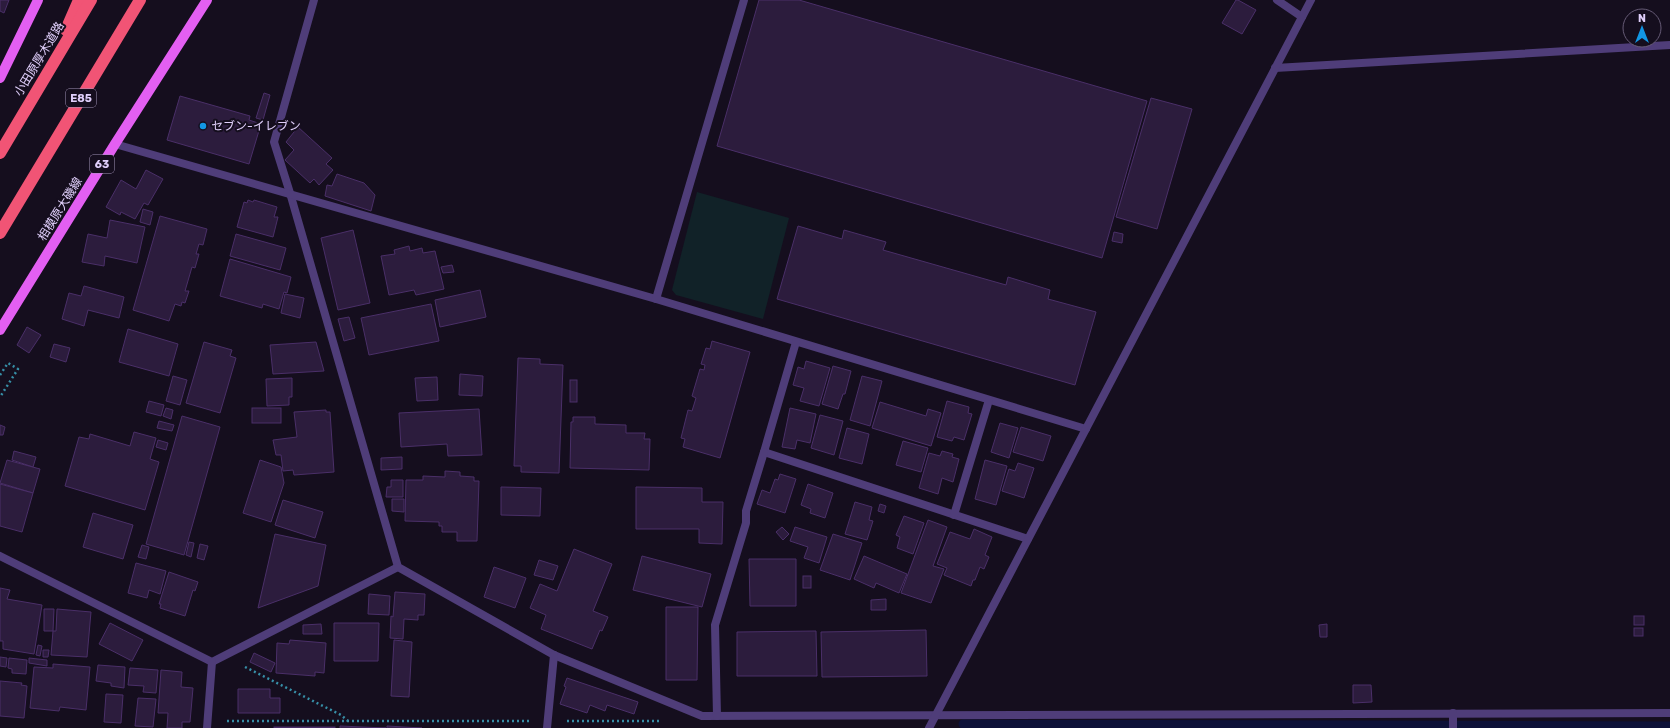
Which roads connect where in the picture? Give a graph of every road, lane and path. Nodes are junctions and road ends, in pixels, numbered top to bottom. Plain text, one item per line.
1 (38, 0) edge
2 (79, 0) edge
3 (91, 0) edge
4 (140, 0) edge
5 (207, 0) edge
6 (314, 0) edge
7 (744, 0) edge
8 (1277, 0) edge
9 (1311, 0) edge
10 (1302, 17) junction
11 (1670, 45) edge
12 (1275, 68) junction
13 (47, 73) junction
14 (0, 78) edge
15 (115, 144) junction
16 (0, 153) edge
17 (290, 193) junction
18 (0, 233) edge
19 (656, 299) junction
20 (0, 330) edge
21 (796, 342) junction
22 (0, 375) edge
23 (0, 397) edge
24 (989, 400) junction
25 (1086, 429) junction
26 (764, 452) junction
27 (954, 515) junction
28 (1028, 539) junction
29 (0, 556) edge
30 (398, 567) junction
31 (554, 655) junction
32 (224, 656) junction
33 (212, 662) junction
34 (1670, 712) edge
35 (936, 715) junction
36 (717, 716) junction
37 (348, 721) junction
38 (664, 721) dead end
39 (1453, 721) edge
40 (547, 724) edge
41 (207, 725) edge
42 (929, 728) edge

1 - 14 main road
2 - 13 highway
3 - 13 highway, 小田原厚木道路
4 - 18 highway, E85
5 - 15 main road, 相模原大磯線 / 63
6 - 17 street
7 - 19 street
8 - 10 street
9 - 10 street
10 - 12 street
11 - 12 street
12 - 25 street
13 - 16 highway, 小田原厚木道路
15 - 17 street
15 - 20 main road, 相模原大磯線 / 63
17 - 19 street
17 - 30 street
19 - 21 street
21 - 24 street
21 - 26 street
22 - 23 path
24 - 25 street
24 - 27 street
25 - 28 street
26 - 27 street
26 - 36 street
27 - 28 street
28 - 35 street
29 - 33 street
30 - 31 street
30 - 32 street
31 - 36 street
31 - 40 street
32 - 33 street
32 - 37 path
33 - 41 street
34 - 39 street
35 - 36 street
35 - 39 street
35 - 42 street
37 - 40 path
37 - 41 path
38 - 40 path

